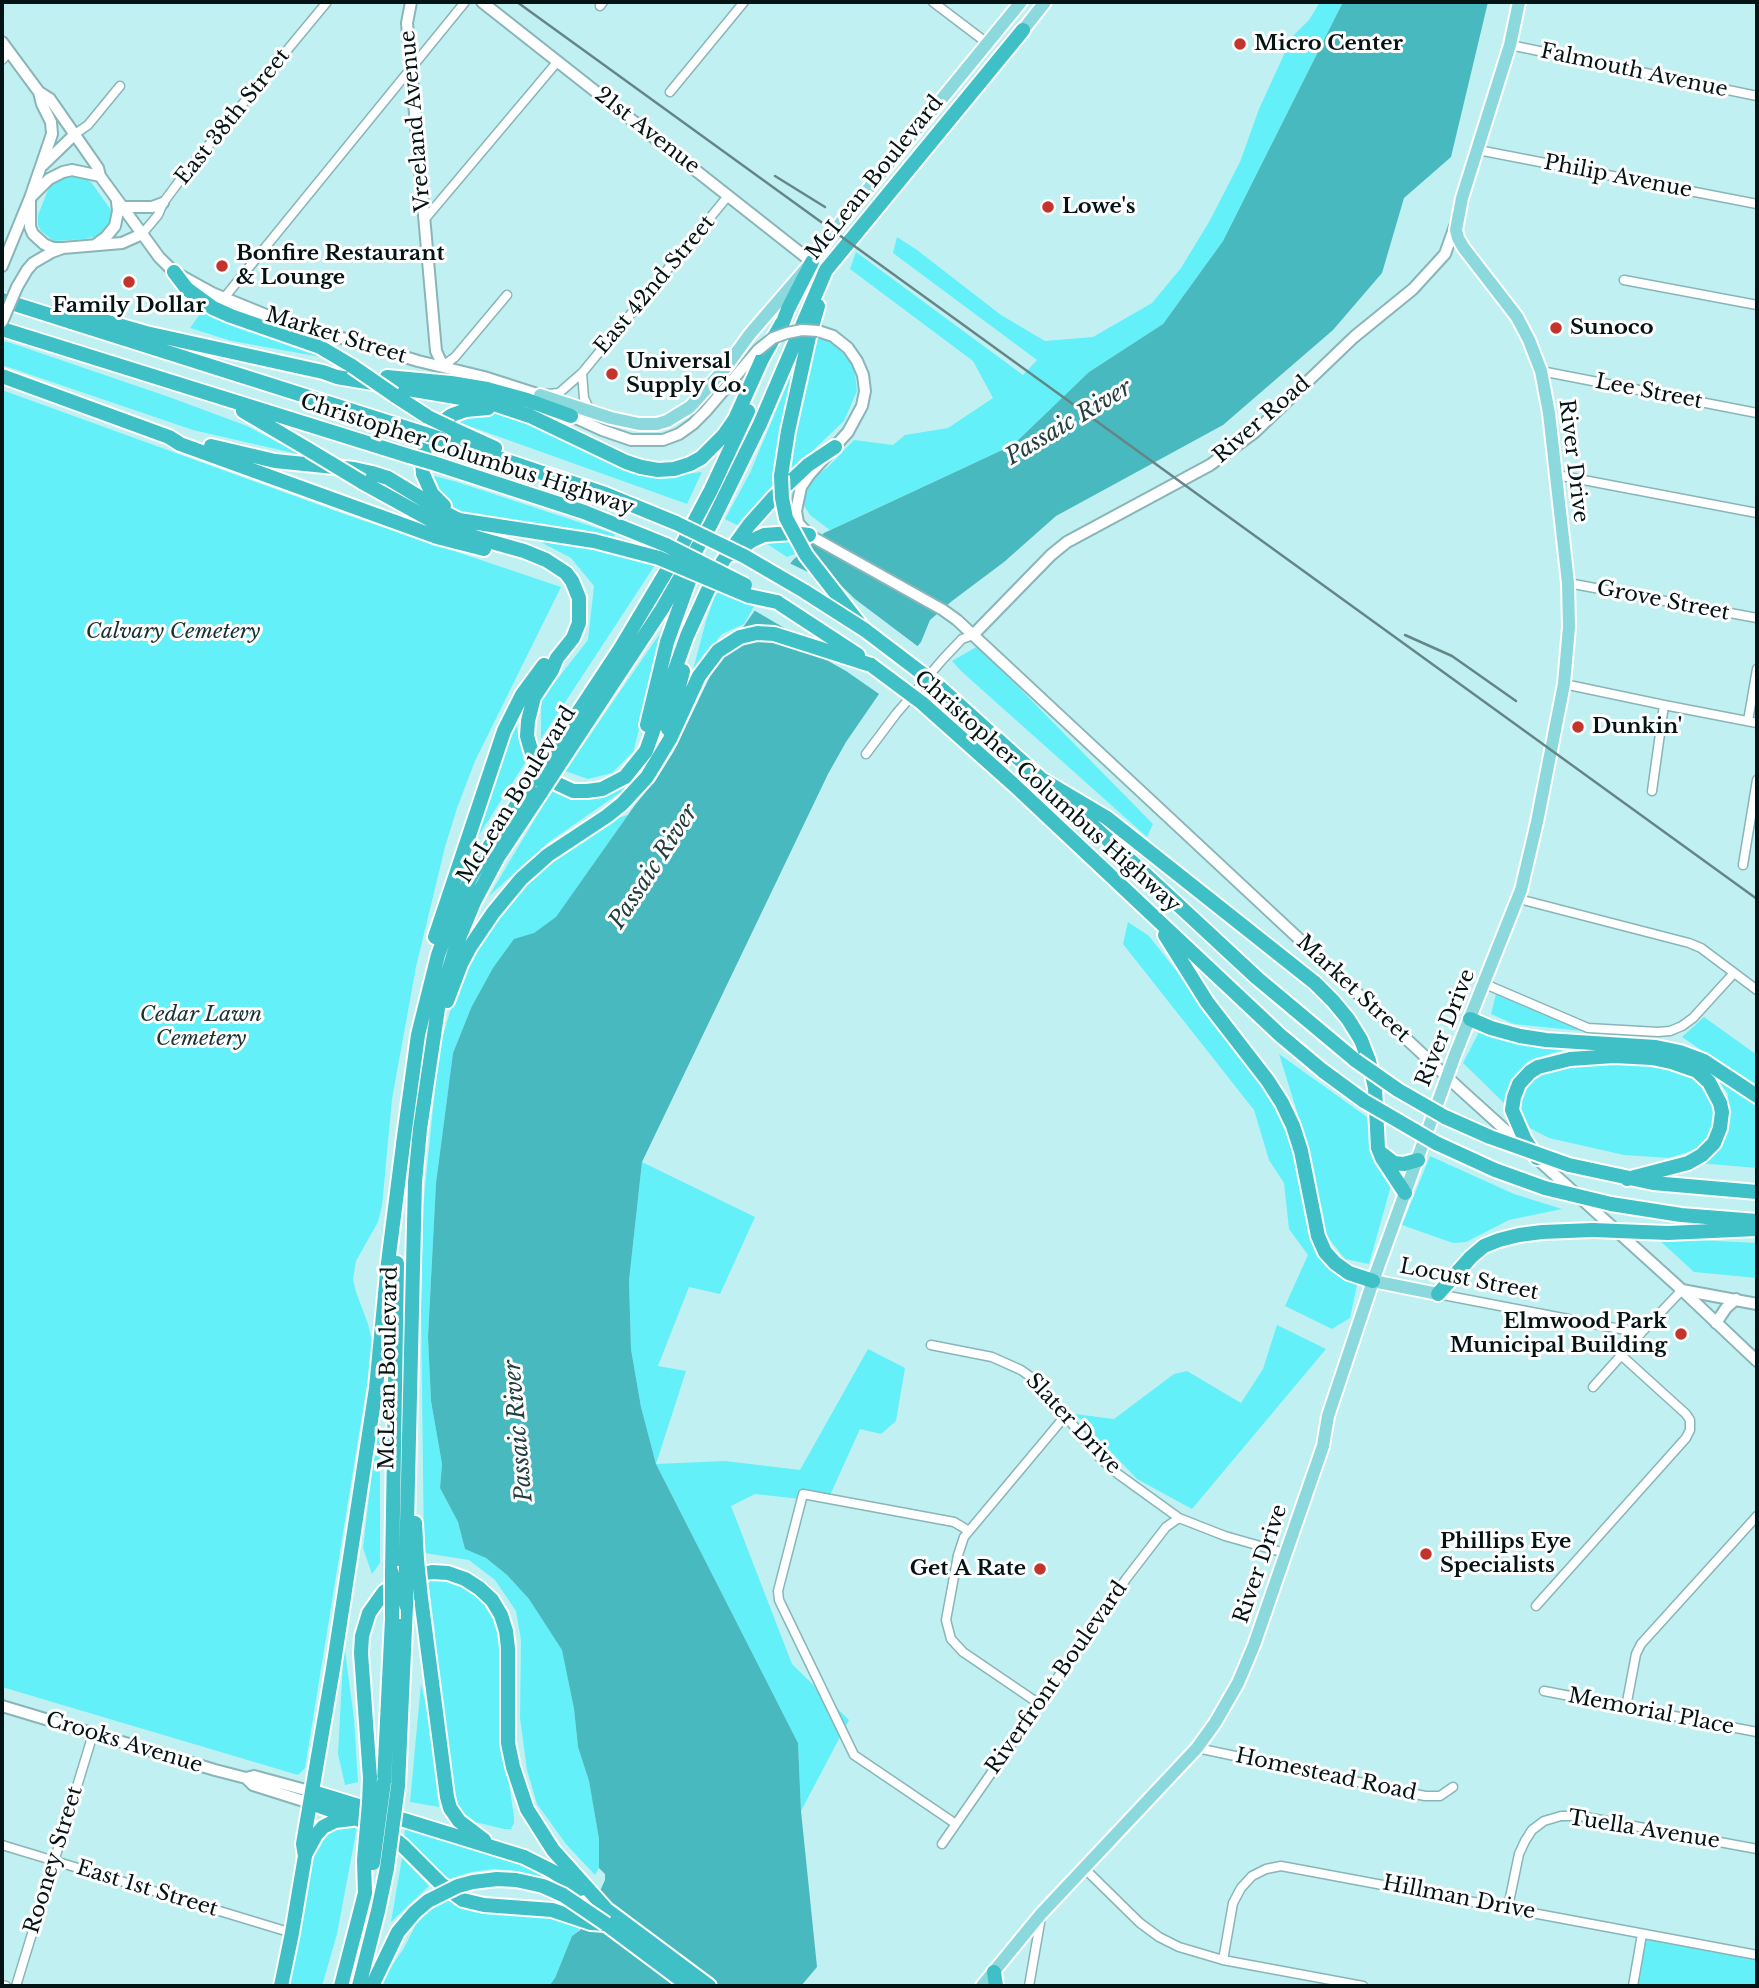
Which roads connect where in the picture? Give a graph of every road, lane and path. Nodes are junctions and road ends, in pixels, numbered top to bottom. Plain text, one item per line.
1 (327, 2) edge
2 (411, 2) edge
3 (464, 2) edge
4 (482, 2) edge
5 (744, 2) edge
6 (933, 2) edge
7 (1021, 2) edge
8 (1045, 2) edge
9 (1519, 2) edge
10 (1023, 30) joint
11 (987, 43) junction
12 (1510, 46) junction
13 (4, 52) edge
14 (558, 61) junction
15 (411, 67) junction
16 (120, 86) dead end
17 (39, 92) junction
18 (670, 92) dead end
19 (1757, 96) edge
20 (75, 134) junction
21 (1478, 150) junction
22 (39, 170) junction
23 (100, 176) junction
24 (728, 196) junction
25 (30, 198) junction
26 (120, 203) junction
27 (163, 203) junction
28 (1757, 204) edge
29 (425, 219) junction
30 (1456, 223) junction
31 (142, 234) junction
32 (94, 245) junction
33 (63, 248) junction
34 (842, 252) junction
35 (3, 260) edge
36 (812, 262) junction
37 (174, 272) junction
38 (1624, 280) dead end
39 (507, 295) dead end
40 (224, 298) junction
41 (2, 300) edge
42 (1757, 305) edge
43 (2, 322) edge
44 (71, 322) junction
45 (782, 323) junction
46 (2, 330) edge
47 (443, 366) junction
48 (323, 372) junction
49 (1541, 372) junction
50 (582, 373) junction
51 (2, 376) edge
52 (540, 395) junction
53 (221, 398) junction
54 (514, 411) junction
55 (590, 411) junction
56 (1757, 413) edge
57 (571, 416) junction
58 (446, 434) junction
59 (169, 437) junction
60 (835, 447) junction
61 (1557, 475) junction
62 (1757, 513) edge
63 (469, 521) junction
64 (711, 524) junction
65 (809, 535) junction
66 (662, 551) junction
67 (723, 561) junction
68 (557, 566) junction
69 (1568, 583) junction
70 (1757, 618) edge
71 (695, 620) junction
72 (865, 631) junction
73 (973, 635) junction
74 (557, 658) junction
75 (871, 665) junction
76 (1757, 669) edge
77 (1564, 684) junction
78 (1664, 705) junction
79 (1753, 722) edge
80 (662, 750) junction
81 (866, 754) dead end
82 (638, 761) junction
83 (553, 763) junction
84 (1043, 780) junction
85 (1757, 780) edge
86 (538, 786) junction
87 (1652, 791) dead end
88 (1743, 866) dead end
89 (1519, 899) junction
90 (1153, 916) junction
91 (1734, 972) junction
92 (1485, 984) junction
93 (1757, 990) edge
94 (1470, 1019) junction
95 (418, 1035) junction
96 (1447, 1077) junction
97 (427, 1080) junction
98 (1757, 1096) edge
99 (404, 1137) junction
100 (1378, 1148) junction
101 (1538, 1159) junction
102 (1418, 1160) junction
103 (1628, 1179) junction
104 (1757, 1192) edge
105 (1405, 1193) junction
106 (1757, 1221) edge
107 (1757, 1229) edge
108 (1373, 1281) junction
109 (1682, 1290) junction
110 (1438, 1294) junction
111 (1736, 1299) junction
112 (1757, 1304) edge
113 (1716, 1323) junction
114 (1640, 1333) junction
115 (931, 1345) dead end
116 (1622, 1356) junction
117 (1757, 1361) edge
118 (1593, 1387) dead end
119 (1066, 1415) junction
120 (1757, 1516) edge
121 (1179, 1518) junction
122 (969, 1531) junction
123 (1285, 1553) junction
124 (412, 1563) junction
125 (1536, 1606) dead end
126 (1544, 1691) dead end
127 (1038, 1703) junction
128 (2, 1706) edge
129 (1626, 1707) junction
130 (1757, 1732) edge
131 (93, 1734) junction
132 (1197, 1748) junction
133 (391, 1784) junction
134 (1453, 1787) dead end
135 (311, 1798) junction
136 (359, 1819) junction
137 (956, 1824) junction
138 (942, 1844) dead end
139 (2, 1845) edge
140 (1757, 1849) edge
141 (504, 1850) junction
142 (305, 1856) junction
143 (54, 1860) junction
144 (375, 1864) junction
145 (1085, 1869) junction
146 (567, 1874) junction
147 (1508, 1907) junction
148 (1041, 1914) junction
149 (606, 1924) junction
150 (292, 1933) junction
151 (1642, 1934) junction
152 (1757, 1955) edge
153 (1223, 1960) junction
154 (995, 1979) edge
155 (16, 1986) edge
156 (281, 1986) edge
157 (341, 1986) edge
158 (359, 1986) edge
159 (372, 1986) edge
160 (689, 1986) edge
161 (709, 1986) edge
162 (982, 1986) edge
163 (1029, 1986) edge
164 (1363, 1986) edge
165 (1633, 1986) edge

1 - 27 street, East 38th Street
2 - 15 main road, Vreeland Avenue
3 - 15 street
4 - 14 main road, 21st Avenue
5 - 18 street
6 - 11 street
7 - 11 main road, McLean Boulevard
8 - 10 main road, McLean Boulevard
9 - 12 main road
10 - 34 highway, McLean Boulevard
11 - 36 main road, McLean Boulevard
12 - 19 street, Falmouth Avenue
12 - 21 main road
13 - 17 main road, Market Street
14 - 24 main road, 21st Avenue
14 - 29 street
15 - 29 main road, Vreeland Avenue
15 - 40 street
16 - 20 street
17 - 20 main road, Market Street
17 - 22 main road
20 - 22 main road
20 - 23 main road, Market Street
21 - 28 street, Philip Avenue
21 - 30 main road
22 - 25 main road
23 - 25 main road
23 - 26 main road, Market Street
24 - 36 main road, 21st Avenue
24 - 50 street, East 42nd Street
25 - 33 main road
25 - 35 main road
26 - 27 main road
26 - 31 main road, Market Street
26 - 32 main road
27 - 31 street, East 38th Street
29 - 47 main road, Vreeland Avenue
30 - 49 main road, River Drive
30 - 73 main road, River Road
31 - 32 main road
31 - 37 main road, Market Street
32 - 33 main road
33 - 43 main road, bridge
34 - 64 highway, McLean Boulevard
34 - 72 highway, bridge
36 - 45 highway, McLean Boulevard
36 - 55 main road
37 - 40 main road, Market Street
37 - 58 highway, bridge
38 - 42 street
39 - 47 street
40 - 47 main road, Market Street
41 - 44 highway, Christopher Columbus Highway
44 - 48 highway
44 - 58 highway, Christopher Columbus Highway, bridge
45 - 54 highway
45 - 83 highway, McLean Boulevard
46 - 53 highway, Christopher Columbus Highway
47 - 52 main road, Market Street
48 - 54 highway
48 - 57 highway
49 - 56 street, Lee Street
49 - 61 main road, River Drive
50 - 52 street, East 42nd Street
50 - 55 street, East 42nd Street
51 - 59 highway
52 - 55 main road
52 - 57 main road, Market Street
53 - 66 highway, Christopher Columbus Highway, bridge
53 - 68 highway, bridge
54 - 63 highway
57 - 60 main road, Market Street, bridge
58 - 72 highway, Christopher Columbus Highway, bridge
59 - 63 highway
59 - 68 highway
60 - 65 main road
60 - 67 highway
61 - 62 street
61 - 69 main road, River Drive
63 - 66 highway
64 - 82 highway
64 - 83 highway, McLean Boulevard
65 - 67 highway
65 - 73 main road, Market Street
66 - 75 highway, Christopher Columbus Highway, bridge
67 - 71 highway
68 - 74 highway
69 - 70 street, Grove Street
69 - 77 main road, River Drive
71 - 80 highway
71 - 82 highway
72 - 84 highway, Christopher Columbus Highway, bridge
73 - 81 street
73 - 96 main road, Market Street
74 - 82 highway
74 - 95 highway
75 - 80 highway
75 - 90 highway, Christopher Columbus Highway, bridge
76 - 79 street
77 - 78 street
77 - 89 main road, River Drive
78 - 79 street
78 - 87 street
80 - 97 highway
83 - 86 highway, McLean Boulevard, bridge
84 - 100 highway
84 - 103 highway, Christopher Columbus Highway, bridge
85 - 88 street
86 - 95 highway, McLean Boulevard
86 - 97 highway, McLean Boulevard
89 - 91 street
89 - 92 main road, River Drive
90 - 106 highway, Christopher Columbus Highway, bridge
90 - 108 highway
91 - 92 street
91 - 93 street
92 - 94 main road, River Drive
94 - 96 main road, River Drive
94 - 98 highway
95 - 99 highway, McLean Boulevard
96 - 101 main road, Market Street
96 - 102 main road, River Drive
97 - 124 highway, McLean Boulevard
99 - 133 highway, McLean Boulevard, bridge
99 - 135 highway
100 - 102 highway
100 - 105 highway
101 - 103 highway
101 - 109 main road, Market Street
102 - 105 main road, River Drive
103 - 104 highway, Christopher Columbus Highway
105 - 108 main road, River Drive
107 - 110 highway, bridge
108 - 110 main road, Locust Street
108 - 123 main road, River Drive
109 - 111 main road
109 - 113 main road, Market Street
109 - 114 street
110 - 114 street, Locust Street
111 - 112 main road
111 - 113 main road
113 - 117 main road, Market Street
114 - 116 street
115 - 119 street, Slater Drive
116 - 118 street
116 - 125 street
119 - 121 street, Slater Drive
119 - 122 street
120 - 129 street
121 - 123 street, Slater Drive
121 - 127 street, Riverfront Boulevard
122 - 127 street
122 - 137 street
123 - 132 main road, River Drive
124 - 133 highway, McLean Boulevard, bridge
124 - 141 highway, bridge
126 - 129 street, Memorial Place
127 - 137 street, Riverfront Boulevard
128 - 131 main road, Crooks Avenue
129 - 130 street, Memorial Place
131 - 135 main road, Crooks Avenue
131 - 143 street, Rooney Street
132 - 134 street, Homestead Road
132 - 145 main road, River Drive
133 - 144 highway, McLean Boulevard, bridge
135 - 136 highway
135 - 141 highway
135 - 142 highway
136 - 142 highway
136 - 149 highway
137 - 138 street, Riverfront Boulevard
139 - 143 street, East 1st Street
140 - 147 street, Tuella Avenue
141 - 146 highway
142 - 150 highway
143 - 150 street, East 1st Street
143 - 155 street, Rooney Street
144 - 146 highway, bridge
144 - 157 highway, McLean Boulevard
144 - 158 highway, McLean Boulevard
145 - 148 main road, River Drive
145 - 153 street
146 - 161 highway
147 - 151 street, Hillman Drive
147 - 153 street, Hillman Drive
148 - 154 main road, River Drive
148 - 163 street
149 - 159 highway, bridge
149 - 160 highway
150 - 156 highway
151 - 152 street, Hillman Drive
151 - 165 street
153 - 164 street
154 - 162 main road, River Drive

